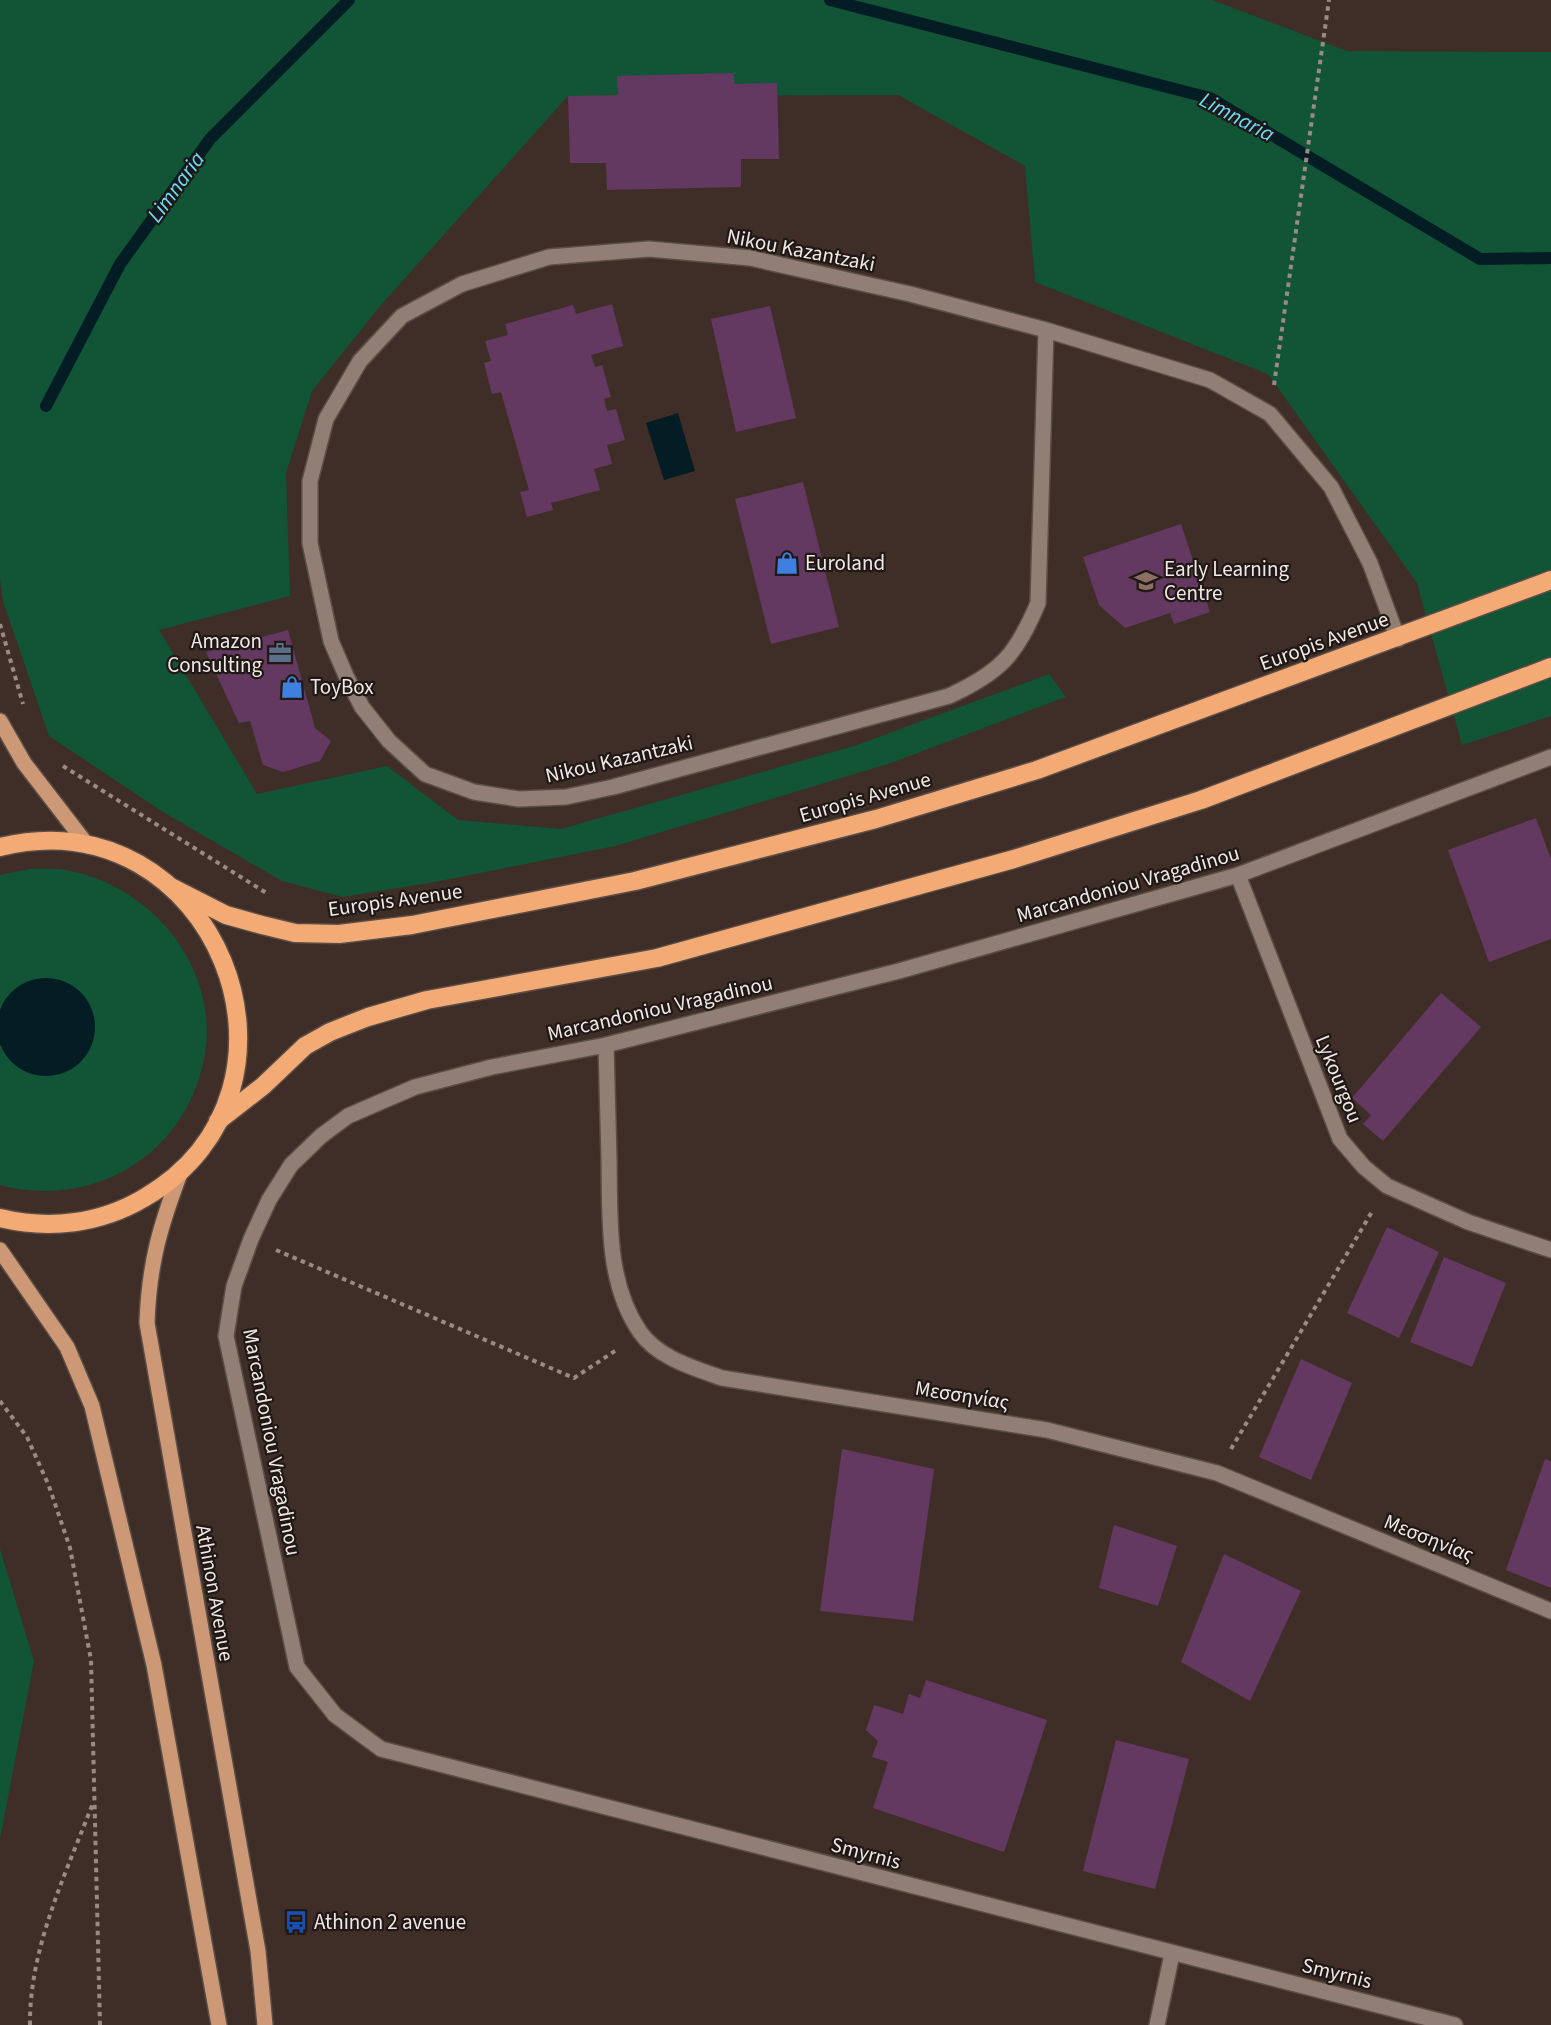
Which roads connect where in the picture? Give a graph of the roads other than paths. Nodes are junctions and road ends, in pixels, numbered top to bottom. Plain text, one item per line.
1 (1046, 330) junction
2 (1551, 580) edge
3 (1398, 639) junction
4 (1551, 667) edge
5 (0, 721) edge
6 (1551, 757) edge
7 (88, 846) junction
8 (0, 848) edge
9 (1238, 875) junction
10 (172, 888) junction
11 (606, 1046) junction
12 (218, 1121) junction
13 (181, 1172) junction
14 (0, 1218) edge
15 (0, 1250) edge
16 (1551, 1250) edge
17 (1551, 1611) edge
18 (297, 1667) joint
19 (1172, 1954) junction
20 (219, 2025) edge
21 (265, 2025) edge
22 (1157, 2025) edge
23 (1455, 2025) edge

1 - 1 street, Nikou Kazantzaki
1 - 3 street, Nikou Kazantzaki
2 - 3 highway, Europis Avenue
3 - 10 highway, Europis Avenue
4 - 12 highway
5 - 7 main road
6 - 9 street, Marcandoniou Vragadinou
7 - 8 highway
7 - 10 highway
9 - 11 street, Marcandoniou Vragadinou
9 - 16 street, Lykourgou
10 - 12 highway
11 - 17 street, Μεσσηνίας
11 - 18 street, Marcandoniou Vragadinou
12 - 13 highway
13 - 14 highway
13 - 21 main road, Athinon Avenue
15 - 20 main road
18 - 19 street, Smyrnis
19 - 22 street
19 - 23 street, Smyrnis

